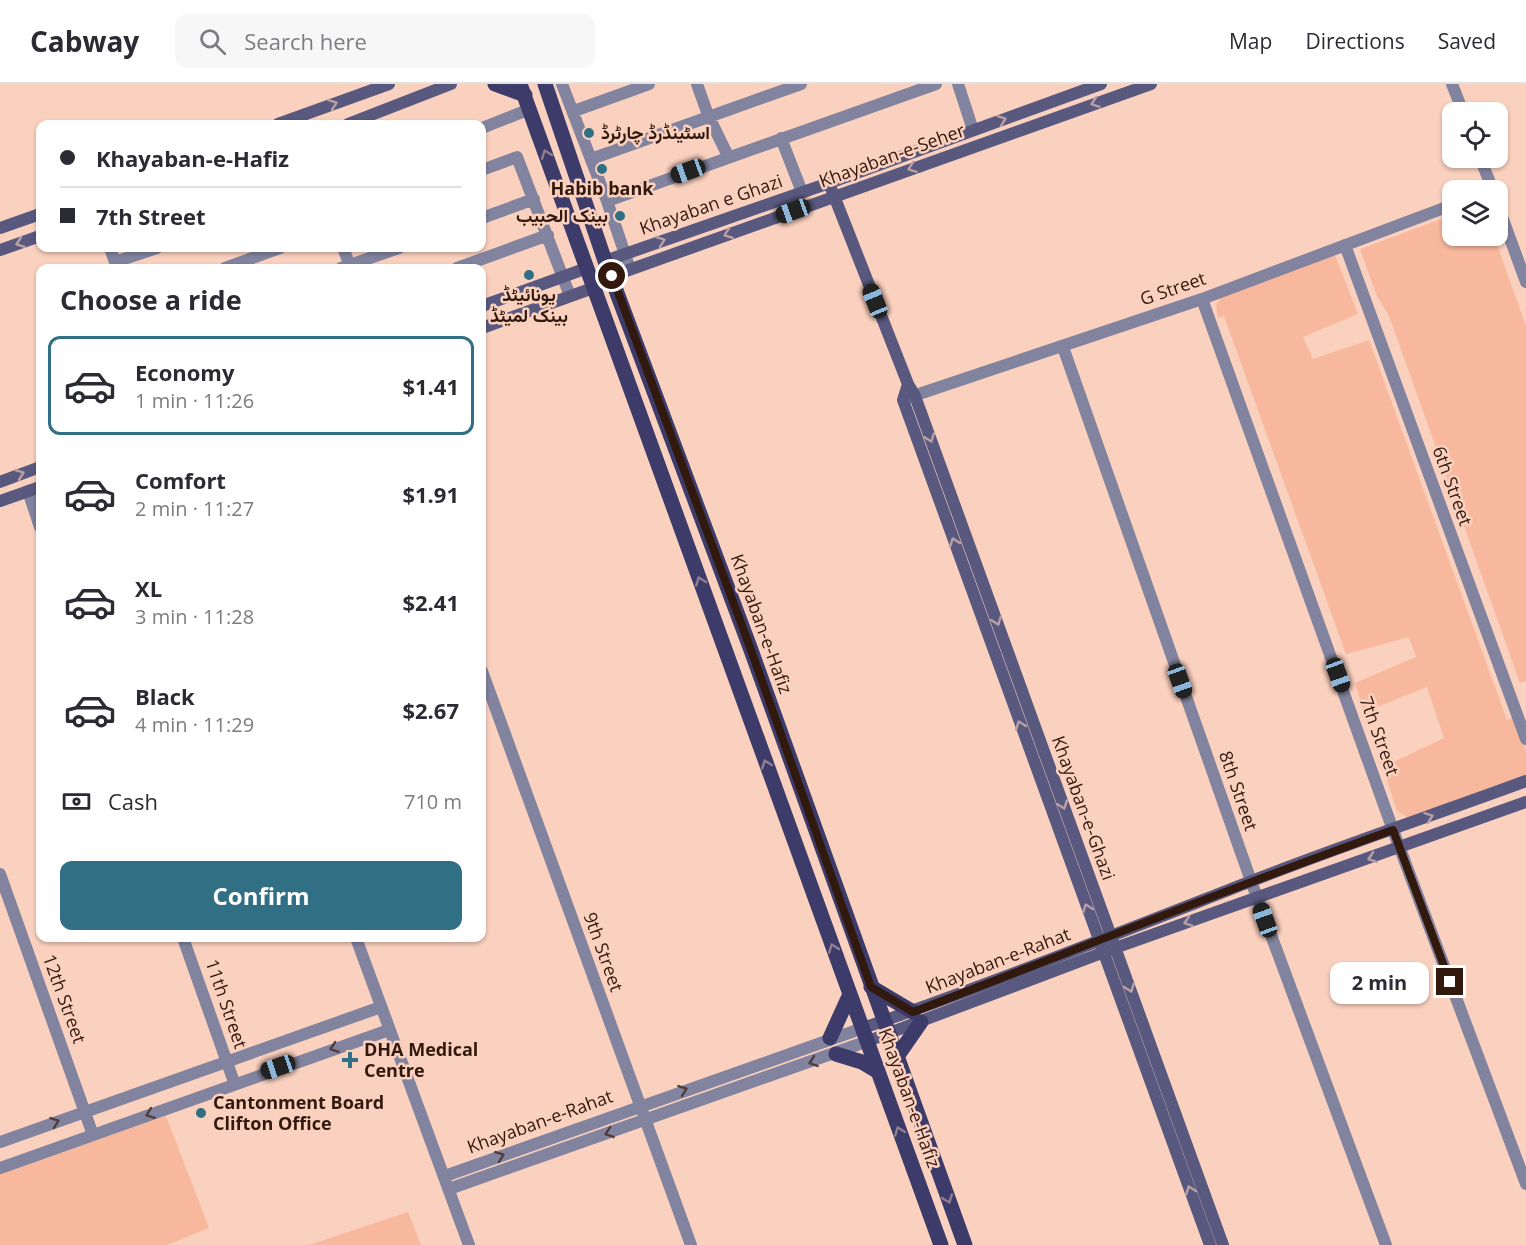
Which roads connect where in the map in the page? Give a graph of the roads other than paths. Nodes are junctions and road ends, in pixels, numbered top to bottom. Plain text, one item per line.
1 (389, 84) edge
2 (451, 84) edge
3 (495, 84) edge
4 (545, 84) edge
5 (562, 84) edge
6 (649, 84) edge
7 (697, 84) edge
8 (801, 84) edge
9 (936, 84) edge
10 (958, 84) edge
11 (1101, 84) edge
12 (1151, 84) edge
13 (1452, 84) edge
14 (525, 96) edge
15 (1459, 102) edge
16 (574, 111) junction
17 (708, 115) junction
18 (289, 120) edge
19 (358, 120) edge
20 (486, 125) edge
21 (973, 130) junction
22 (781, 138) junction
23 (569, 153) junction
24 (589, 153) junction
25 (728, 156) junction
26 (486, 169) edge
27 (829, 183) junction
28 (802, 192) junction
29 (834, 197) junction
30 (534, 199) junction
31 (607, 201) junction
32 (1442, 210) edge
33 (36, 215) edge
34 (486, 217) edge
35 (0, 228) edge
36 (1508, 232) edge
37 (548, 235) junction
38 (36, 237) edge
39 (1345, 245) junction
40 (0, 250) edge
41 (147, 252) edge
42 (269, 252) edge
43 (388, 252) edge
44 (624, 254) junction
45 (605, 261) junction
46 (118, 264) edge
47 (236, 264) edge
48 (355, 264) edge
49 (468, 264) edge
50 (587, 268) junction
51 (630, 269) junction
52 (612, 276) junction
53 (564, 277) junction
54 (1526, 282) edge
55 (593, 288) junction
56 (570, 296) junction
57 (1202, 298) junction
58 (486, 305) edge
59 (486, 327) edge
60 (1063, 347) junction
61 (909, 398) junction
62 (36, 468) edge
63 (0, 482) edge
64 (36, 488) edge
65 (28, 491) junction
66 (0, 501) edge
67 (36, 515) edge
68 (751, 650) junction
69 (728, 658) junction
70 (486, 682) edge
71 (1526, 739) edge
72 (1526, 781) edge
73 (1526, 802) edge
74 (1393, 830) junction
75 (1400, 848) junction
76 (0, 874) edge
77 (1251, 881) junction
78 (1257, 898) junction
79 (184, 942) edge
80 (357, 942) edge
81 (1107, 945) junction
82 (871, 987) junction
83 (850, 994) junction
84 (381, 1007) junction
85 (917, 1017) junction
86 (885, 1028) junction
87 (389, 1030) junction
88 (866, 1035) junction
89 (830, 1038) junction
90 (836, 1054) junction
91 (896, 1058) junction
92 (226, 1061) junction
93 (877, 1071) junction
94 (234, 1082) junction
95 (640, 1106) junction
96 (85, 1111) junction
97 (645, 1121) junction
98 (93, 1135) junction
99 (0, 1142) edge
100 (0, 1168) edge
101 (445, 1176) junction
102 (1526, 1184) edge
103 (449, 1189) junction
104 (469, 1245) edge
105 (691, 1245) edge
106 (941, 1245) edge
107 (965, 1245) edge
108 (1210, 1245) edge
109 (1223, 1245) edge
110 (1386, 1245) edge

18 -> 1 street
2 - 19 street
3 - 14 main road
4 - 23 main road, Khayaban-e-Hafiz
5 - 16 street
6 - 16 street
7 - 17 street
8 - 17 street
9 - 22 street
10 - 21 street
21 -> 11 street, Khayaban-e-Seher
12 -> 29 street, Khayaban-e-Seher
13 - 15 street
14 - 20 street
50 -> 14 main road, Khayaban-e-Hafiz
16 - 24 street
17 - 24 street
17 - 25 street
21 - 27 street, Khayaban-e-Seher
22 - 25 street
22 - 28 street
23 - 24 street
23 - 45 main road, Khayaban-e-Hafiz
24 - 31 street
25 - 31 street
26 - 30 street
27 - 28 street, Khayaban e Ghazi
27 - 29 street, Khayaban-e-Ghazi
44 -> 28 street, Khayaban e Ghazi
29 -> 51 street, Khayaban-e-Seher
29 - 61 street, Khayaban-e-Ghazi
30 - 34 street
30 - 37 street
31 - 44 street
32 - 39 street, G Street
33 - 35 street
36 - 54 street
37 - 49 street
37 - 53 street
38 -> 40 street
39 - 57 street, G Street
39 - 71 street, 6th Street
41 - 46 street
42 - 47 street
43 - 48 street
44 - 45 street, Khayaban e Ghazi
44 - 51 street
45 - 52 main road, Khayaban-e-Hafiz
50 - 53 street
50 - 55 main road, Khayaban-e-Hafiz
51 - 52 street, Khayaban-e-Seher
52 - 68 main road, Khayaban-e-Hafiz
53 - 56 street
53 - 58 street
55 - 56 street
69 -> 55 main road, Khayaban-e-Hafiz
56 - 59 street
57 - 60 street, G Street
57 - 74 street, 7th Street
60 - 61 street, G Street
60 - 77 street, 8th Street
61 - 81 street, Khayaban-e-Ghazi
63 -> 62 street
64 - 65 street
65 - 66 street
65 - 67 street
68 - 69 main road
68 - 82 main road, Khayaban-e-Hafiz
83 -> 69 main road, Khayaban-e-Hafiz
70 - 95 street, 9th Street
74 -> 72 street, Khayaban-e-Rahat
73 - 75 street, Khayaban-e-Rahat
74 - 75 street, 7th Street
74 - 77 street, Khayaban-e-Rahat
75 -> 78 street, Khayaban-e-Rahat
75 - 102 street, 7th Street
76 - 96 street, 12th Street
77 - 78 street, 8th Street
77 - 81 street, Khayaban-e-Rahat
78 -> 81 street, Khayaban-e-Rahat
78 - 110 street, 8th Street
79 - 92 street, 11th Street
80 - 84 street
81 - 85 street, Khayaban-e-Rahat
108 -> 81 street, Khayaban-e-Ghazi
81 -> 109 street, Khayaban-e-Ghazi
82 - 85 main road
82 - 86 main road, Khayaban-e-Hafiz
83 - 88 main road, Khayaban-e-Hafiz
83 - 89 main road
84 - 87 street
84 - 92 street
85 - 86 street, Khayaban-e-Rahat
85 - 91 main road
86 - 88 street, Khayaban-e-Rahat
86 - 91 main road, Khayaban-e-Hafiz
87 -> 94 street
87 - 101 street
88 - 89 street, Khayaban-e-Rahat
88 - 90 street, Khayaban-e-Rahat
88 - 93 main road, Khayaban-e-Hafiz
95 -> 89 street, Khayaban-e-Rahat
90 - 93 main road
90 -> 97 street, Khayaban-e-Rahat
91 -> 107 main road, Khayaban-e-Hafiz
92 - 94 street, 11th Street
92 - 96 street
106 -> 93 main road, Khayaban-e-Hafiz
94 -> 98 street
95 - 97 street, 9th Street
101 -> 95 street, Khayaban-e-Rahat
96 - 98 street, 12th Street
99 -> 96 street
97 -> 103 street, Khayaban-e-Rahat
97 - 105 street, 9th Street
98 - 100 street
101 - 103 street
103 - 104 street

